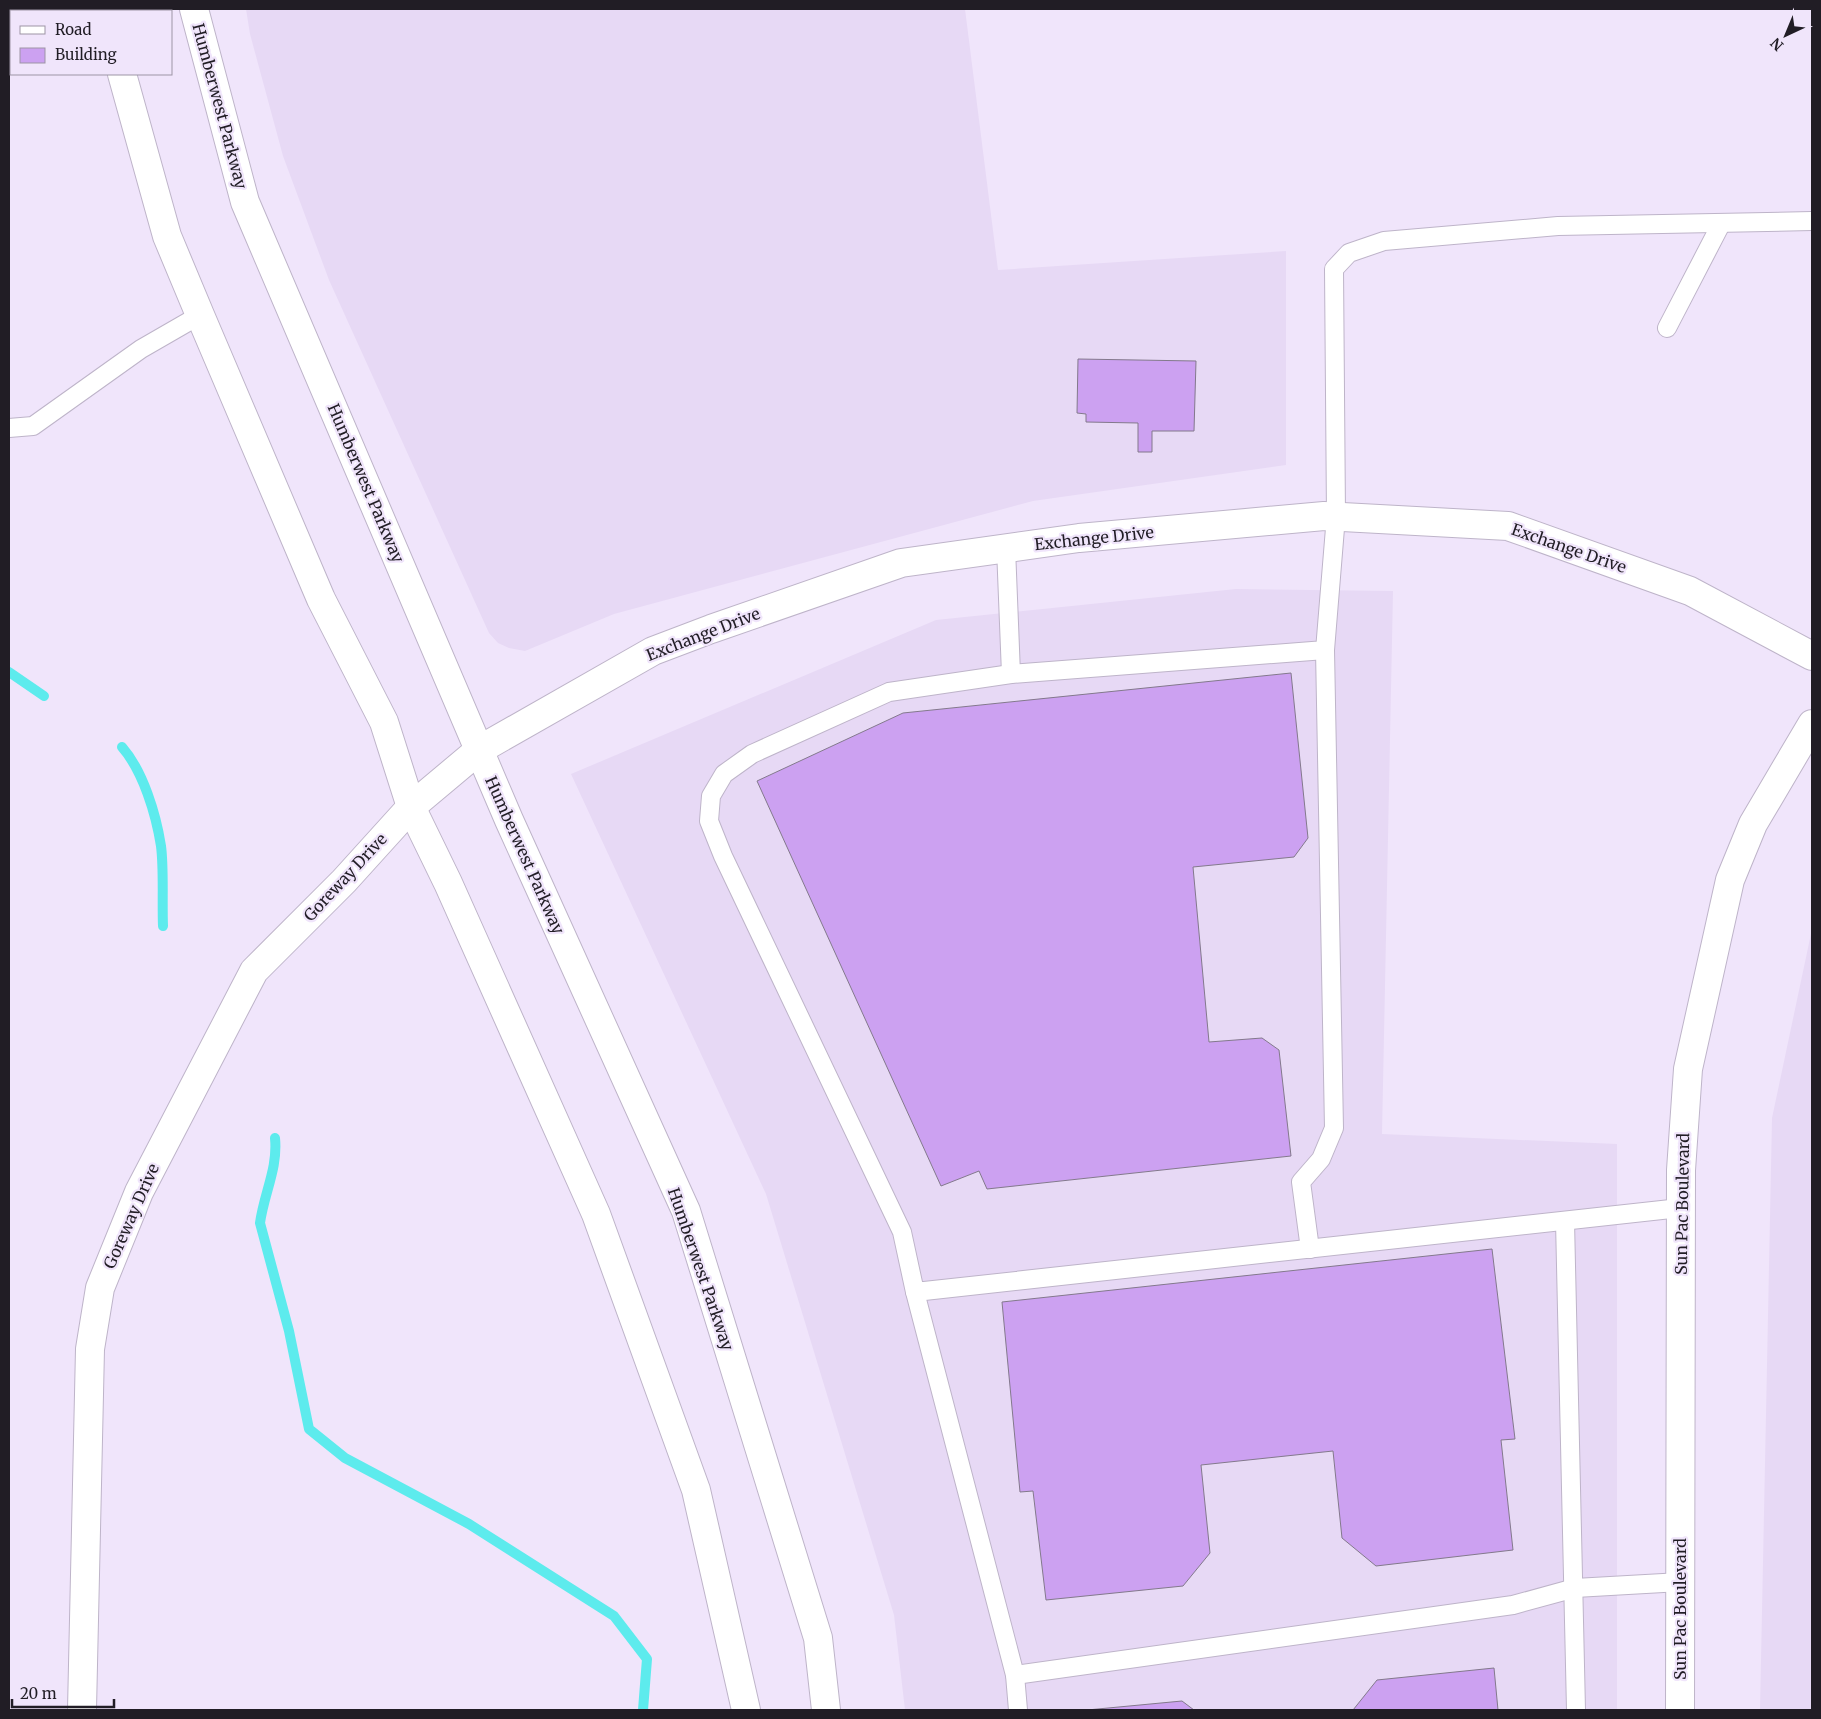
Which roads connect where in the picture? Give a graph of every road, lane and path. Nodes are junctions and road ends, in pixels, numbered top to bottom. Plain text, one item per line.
1 (194, 9) edge
2 (122, 75) edge
3 (1812, 221) edge
4 (1721, 224) junction
5 (200, 316) junction
6 (1667, 328) dead end
7 (9, 428) edge
8 (1336, 516) junction
9 (1006, 548) junction
10 (1325, 650) junction
11 (1812, 656) edge
12 (1012, 674) junction
13 (1812, 724) edge
14 (479, 750) junction
15 (411, 807) junction
16 (1680, 1208) junction
17 (1565, 1221) junction
18 (1310, 1249) junction
19 (914, 1292) junction
20 (1680, 1582) junction
21 (1575, 1588) junction
22 (1015, 1675) junction
23 (82, 1710) edge
24 (746, 1710) edge
25 (826, 1710) edge
26 (1018, 1710) edge
27 (1576, 1710) edge
28 (1680, 1710) edge

1 - 14 main road, Humberwest Parkway
2 - 5 main road
3 - 4 lane
4 - 6 lane
4 - 8 lane
5 - 7 lane
5 - 15 main road
8 - 9 main road, Exchange Drive
8 - 10 lane
8 - 11 main road, Exchange Drive
9 - 12 lane
9 - 14 main road, Exchange Drive
10 - 12 lane
10 - 18 lane
12 - 19 lane
13 - 16 main road, Sun Pac Boulevard
14 - 15 main road, Exchange Drive
14 - 25 main road, Humberwest Parkway
15 - 23 main road, Goreway Drive
15 - 24 main road
16 - 17 lane
16 - 20 main road, Sun Pac Boulevard
17 - 18 lane
17 - 21 lane
18 - 19 lane
19 - 22 lane
20 - 21 lane
20 - 28 main road, Sun Pac Boulevard
21 - 22 lane
21 - 27 lane
22 - 26 lane

